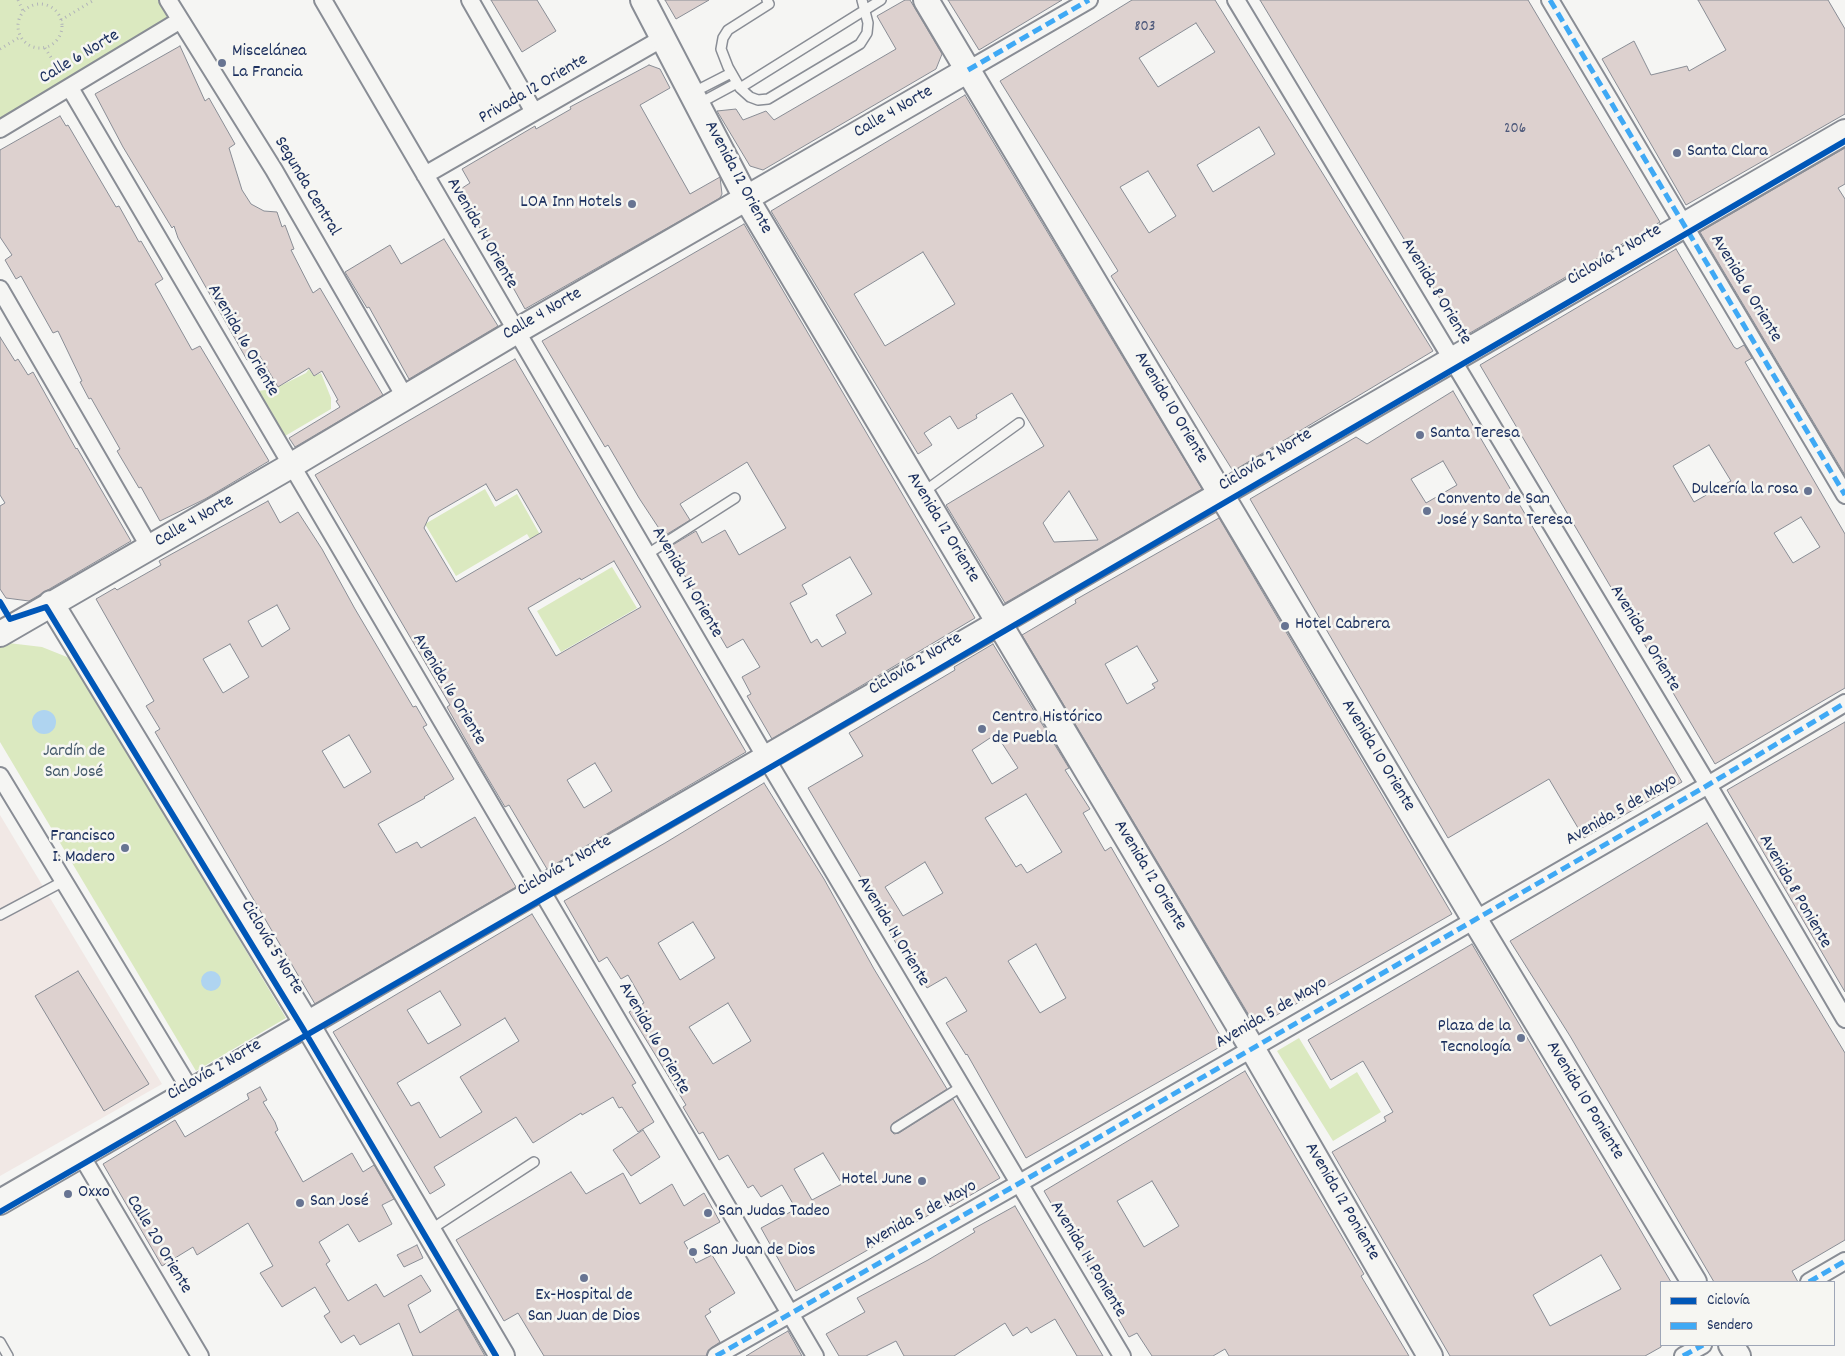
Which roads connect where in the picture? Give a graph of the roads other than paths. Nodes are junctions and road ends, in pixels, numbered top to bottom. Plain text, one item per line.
1 (168, 0) edge
2 (323, 0) edge
3 (470, 0) edge
4 (643, 0) edge
5 (767, 0) edge
6 (862, 0) edge
7 (881, 0) edge
8 (926, 0) edge
9 (1089, 0) edge
10 (1236, 0) edge
11 (1550, 0) edge
12 (866, 10) junction
13 (179, 20) junction
14 (663, 38) junction
15 (968, 70) junction
16 (731, 73) junction
17 (738, 86) junction
18 (70, 88) junction
19 (695, 98) junction
20 (534, 112) junction
21 (0, 128) edge
22 (1845, 132) edge
23 (425, 175) junction
24 (746, 198) junction
25 (1684, 226) junction
26 (0, 289) edge
27 (515, 332) junction
28 (1452, 360) junction
29 (405, 398) junction
30 (1019, 423) dead end
31 (292, 465) junction
32 (922, 494) junction
33 (1221, 494) junction
34 (1845, 495) edge
35 (735, 498) dead end
36 (150, 548) junction
37 (646, 555) junction
38 (51, 603) junction
39 (998, 623) junction
40 (1, 630) edge
41 (1845, 703) edge
42 (766, 758) junction
43 (0, 776) edge
44 (1708, 785) junction
45 (64, 881) junction
46 (542, 888) junction
47 (0, 915) edge
48 (1474, 920) junction
49 (1845, 1019) edge
50 (308, 1024) junction
51 (1252, 1048) junction
52 (960, 1087) junction
53 (191, 1091) junction
54 (896, 1128) dead end
55 (81, 1155) junction
56 (534, 1162) dead end
57 (1018, 1184) junction
58 (0, 1202) edge
59 (429, 1231) junction
60 (1845, 1261) edge
61 (1693, 1281) edge
62 (1811, 1281) edge
63 (789, 1312) junction
64 (0, 1342) edge
65 (1701, 1346) edge
66 (8, 1356) edge
67 (200, 1356) edge
68 (502, 1356) edge
69 (716, 1356) edge
70 (815, 1356) edge
71 (1122, 1356) edge
72 (1430, 1356) edge
73 (1684, 1356) edge

1 - 13 street, Segunda Central
2 - 23 street, Avenida 14 Oriente
3 - 20 street
4 - 14 street, Avenida 12 Oriente
5 - 16 lane
6 - 12 lane
7 - 12 lane
8 - 15 street, Avenida 10 Oriente
9 - 15 street, Calle 4 Norte
10 - 28 street, Avenida 8 Oriente
11 - 25 street, Avenida 6 Oriente
12 - 17 lane
12 - 17 lane
13 - 18 street, Calle 6 Norte
13 - 29 street, Segunda Central
14 - 19 street, Avenida 12 Oriente
14 - 20 street, Privada 12 Oriente
15 - 24 street, Calle 4 Norte
15 - 33 street, Avenida 10 Oriente
16 - 17 lane
16 - 19 lane
17 - 19 lane
18 - 21 street, Calle 6 Norte
18 - 31 street, Avenida 16 Oriente
19 - 24 street, Avenida 12 Oriente
20 - 23 street, Privada 12 Oriente
22 - 25 street
23 - 27 street, Avenida 14 Oriente
24 - 27 street, Calle 4 Norte
24 - 32 street, Avenida 12 Oriente
25 - 28 street
25 - 34 street, Avenida 6 Oriente
26 - 36 street
27 - 29 street, Calle 4 Norte
27 - 37 street, Avenida 14 Oriente
28 - 33 street
28 - 44 street, Avenida 8 Oriente
29 - 31 street, Calle 4 Norte
30 - 32 lane
31 - 36 street, Calle 4 Norte
31 - 46 street, Avenida 16 Oriente
32 - 39 street, Avenida 12 Oriente
33 - 39 street
33 - 48 street, Avenida 10 Oriente
35 - 37 lane
36 - 38 street, Calle 4 Norte
37 - 42 street, Avenida 14 Oriente
38 - 40 street, Calle 4 Norte
38 - 50 street
39 - 42 street
39 - 51 street, Avenida 12 Oriente
41 - 44 street, Avenida 5 de Mayo
42 - 46 street
42 - 52 street, Avenida 14 Oriente
43 - 45 street
44 - 48 street, Avenida 5 de Mayo
44 - 49 street, Avenida 8 Poniente
45 - 47 lane
45 - 53 street
46 - 50 street
46 - 63 street, Avenida 16 Oriente
48 - 51 street, Avenida 5 de Mayo
48 - 61 street, Avenida 10 Poniente
50 - 53 street
50 - 59 street
51 - 57 street, Avenida 5 de Mayo
51 - 72 street, Avenida 12 Poniente
52 - 54 lane
52 - 57 street, Avenida 14 Oriente
53 - 55 street
55 - 58 street
55 - 67 street, Calle 20 Oriente
56 - 59 lane
57 - 63 street, Avenida 5 de Mayo
57 - 71 street, Avenida 14 Poniente
59 - 68 street
60 - 62 street
63 - 69 street, Avenida 5 de Mayo
63 - 70 street, Avenida 16 Oriente
64 - 66 lane
65 - 73 street

